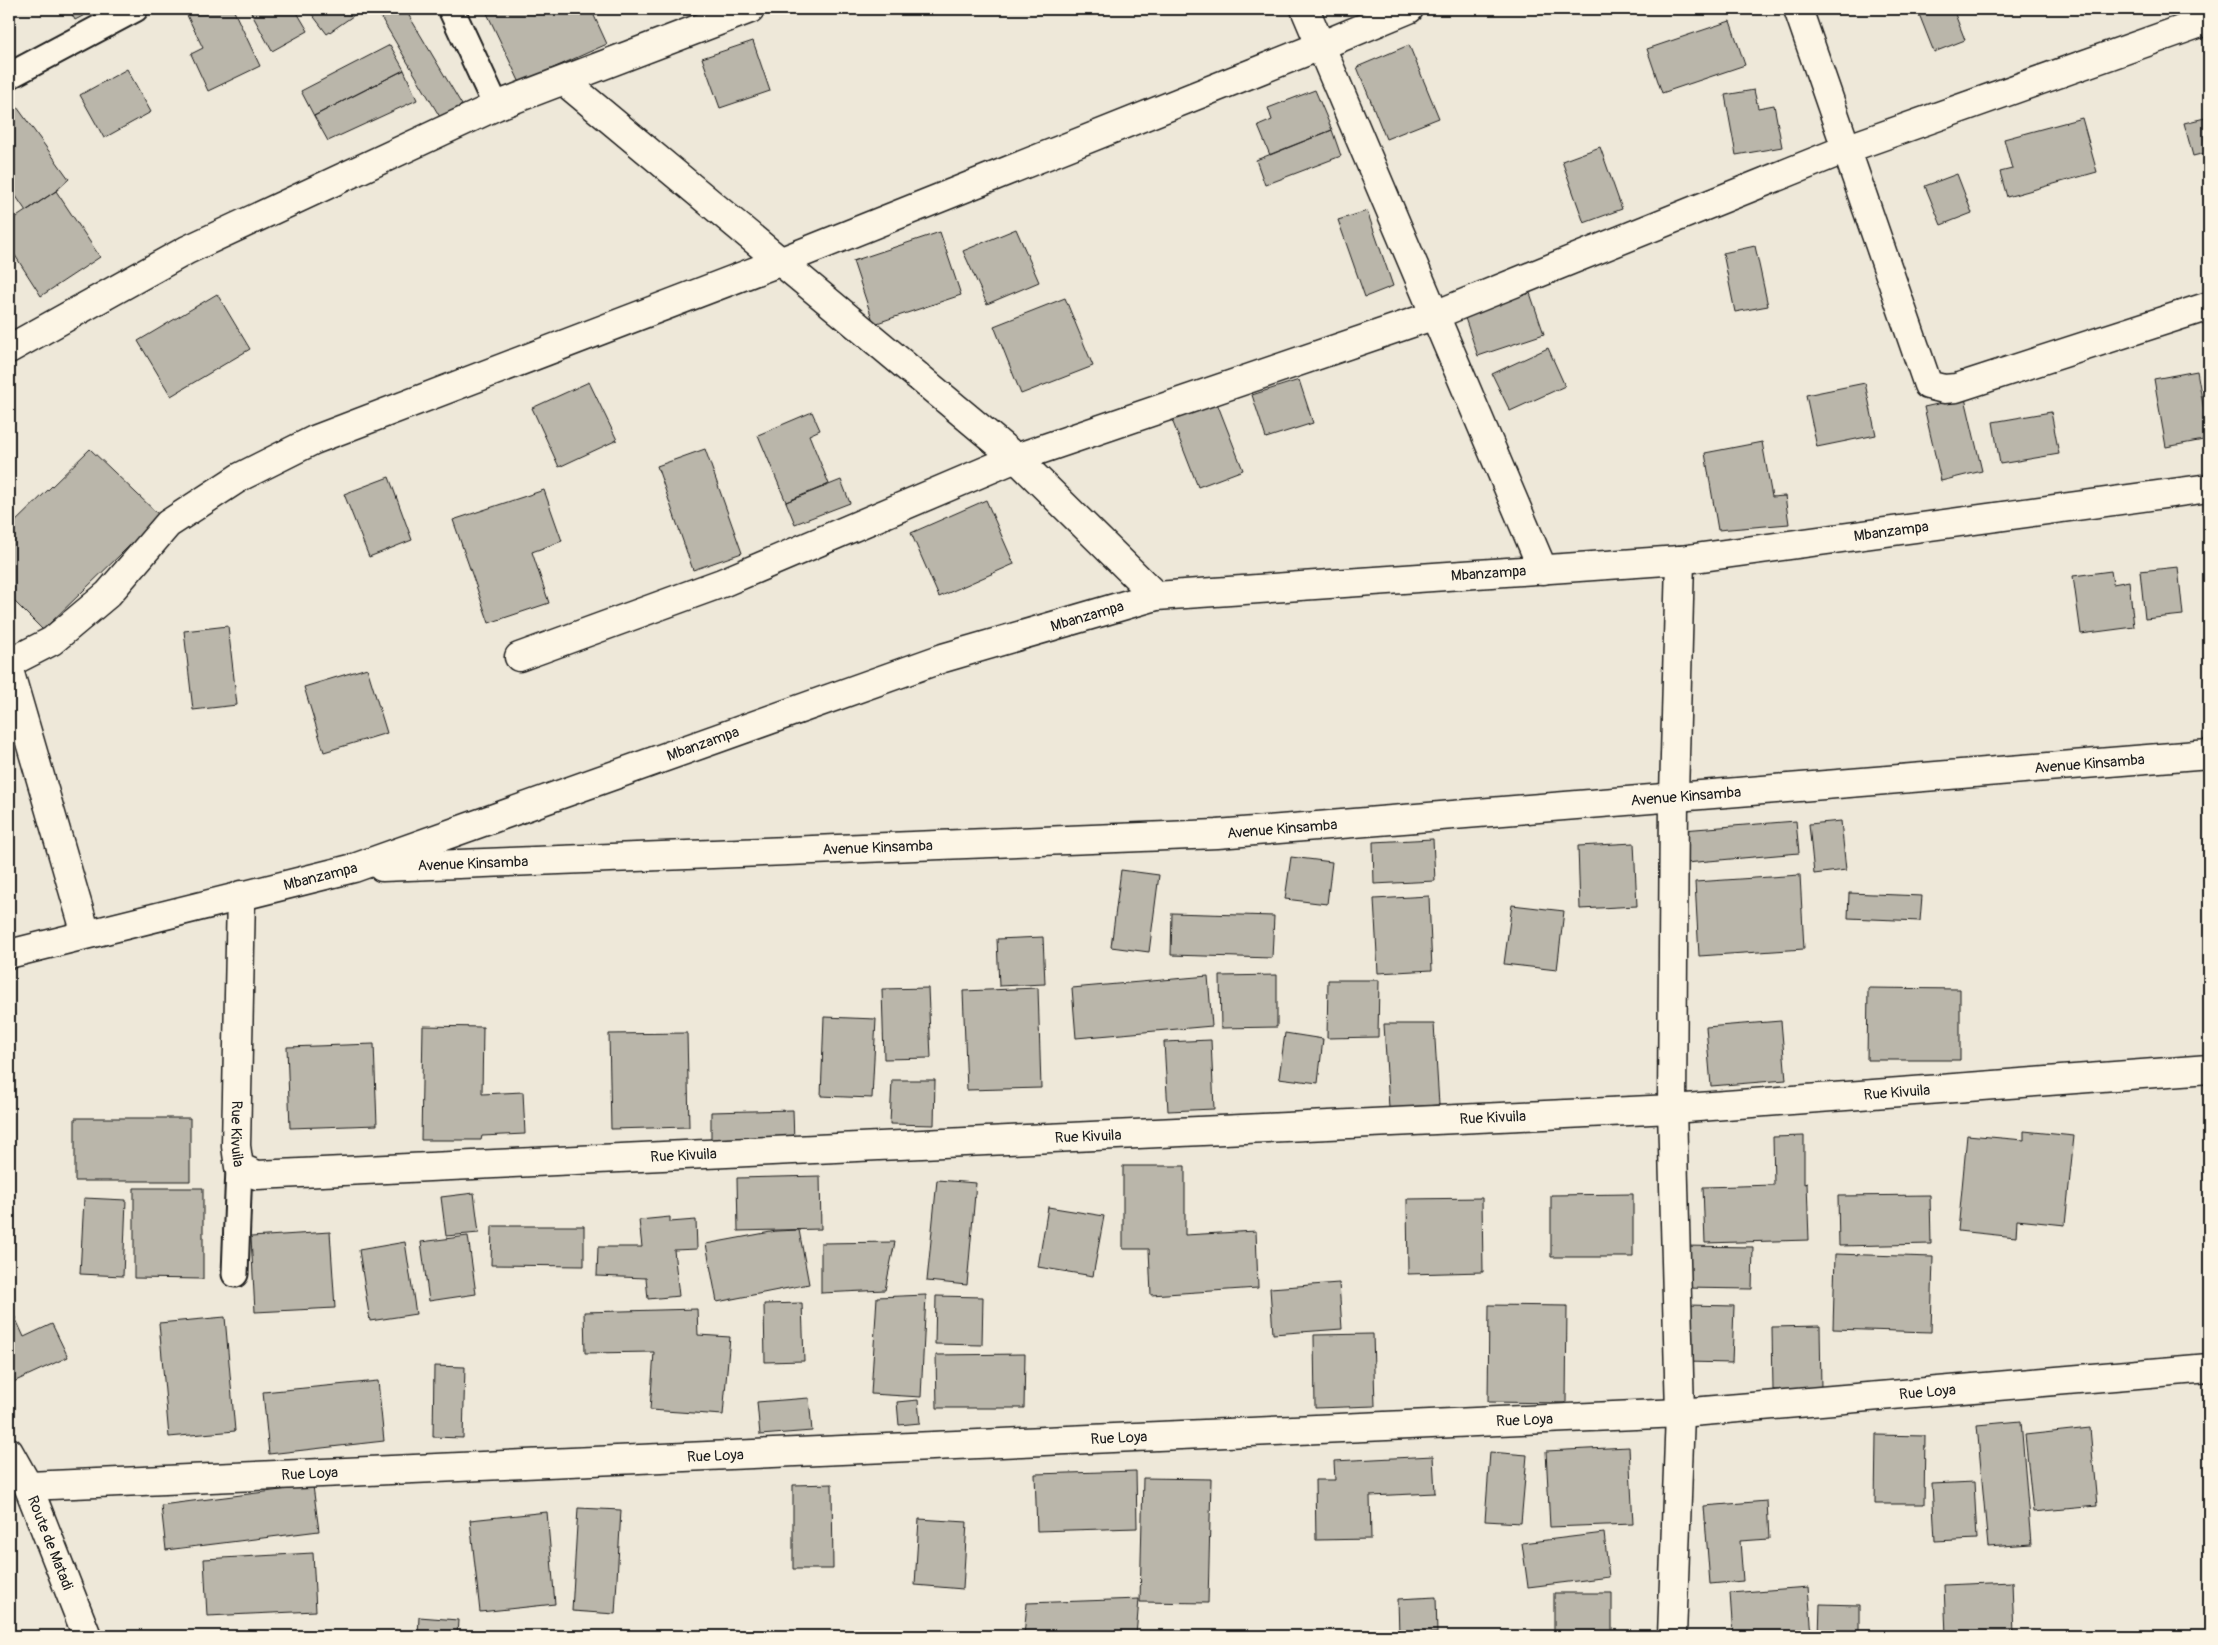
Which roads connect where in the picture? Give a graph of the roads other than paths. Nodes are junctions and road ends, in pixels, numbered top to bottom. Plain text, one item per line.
1 (135, 9) edge
2 (451, 9) edge
3 (750, 9) edge
4 (1305, 9) edge
5 (1409, 9) edge
6 (1798, 9) edge
7 (2209, 20) edge
8 (1320, 46) junction
9 (9, 76) edge
10 (564, 81) junction
11 (496, 106) junction
12 (1846, 149) junction
13 (782, 261) junction
14 (2209, 306) edge
15 (1435, 315) junction
16 (9, 349) edge
17 (1016, 458) junction
18 (2209, 488) edge
19 (1680, 560) junction
20 (1543, 570) junction
21 (1156, 596) junction
22 (519, 657) dead end
23 (9, 663) edge
24 (9, 670) edge
25 (2209, 754) edge
26 (1674, 796) junction
27 (354, 868) junction
28 (241, 895) junction
29 (86, 934) junction
30 (9, 954) edge
31 (2209, 1069) edge
32 (1672, 1109) junction
33 (239, 1167) junction
34 (235, 1274) dead end
35 (2209, 1368) edge
36 (1680, 1413) junction
37 (9, 1452) edge
38 (28, 1486) junction
39 (87, 1636) edge
40 (1672, 1636) edge

1 - 9 lane
2 - 11 lane
3 - 10 street
4 - 8 street
5 - 8 street
6 - 12 street
7 - 12 street
8 - 13 street
8 - 15 street
10 - 11 street
10 - 13 street
11 - 16 street
12 - 14 street
12 - 15 street
13 - 17 street
13 - 23 street
15 - 17 street
15 - 20 street
17 - 21 street
17 - 22 street
18 - 19 street, Mbanzampa
19 - 20 street, Mbanzampa
19 - 26 street
20 - 21 street, Mbanzampa
21 - 27 street, Mbanzampa
24 - 29 street
25 - 26 street, Avenue Kinsamba
26 - 27 street, Avenue Kinsamba
26 - 32 street
27 - 28 street, Mbanzampa
28 - 29 street, Mbanzampa
28 - 33 street, Rue Kivuila
29 - 30 street, Mbanzampa
31 - 32 street, Rue Kivuila
32 - 33 street, Rue Kivuila
32 - 36 street
33 - 34 lane
35 - 36 street, Rue Loya
36 - 38 street, Rue Loya
36 - 40 street
37 - 38 street, Route de Matadi
38 - 39 street, Route de Matadi

